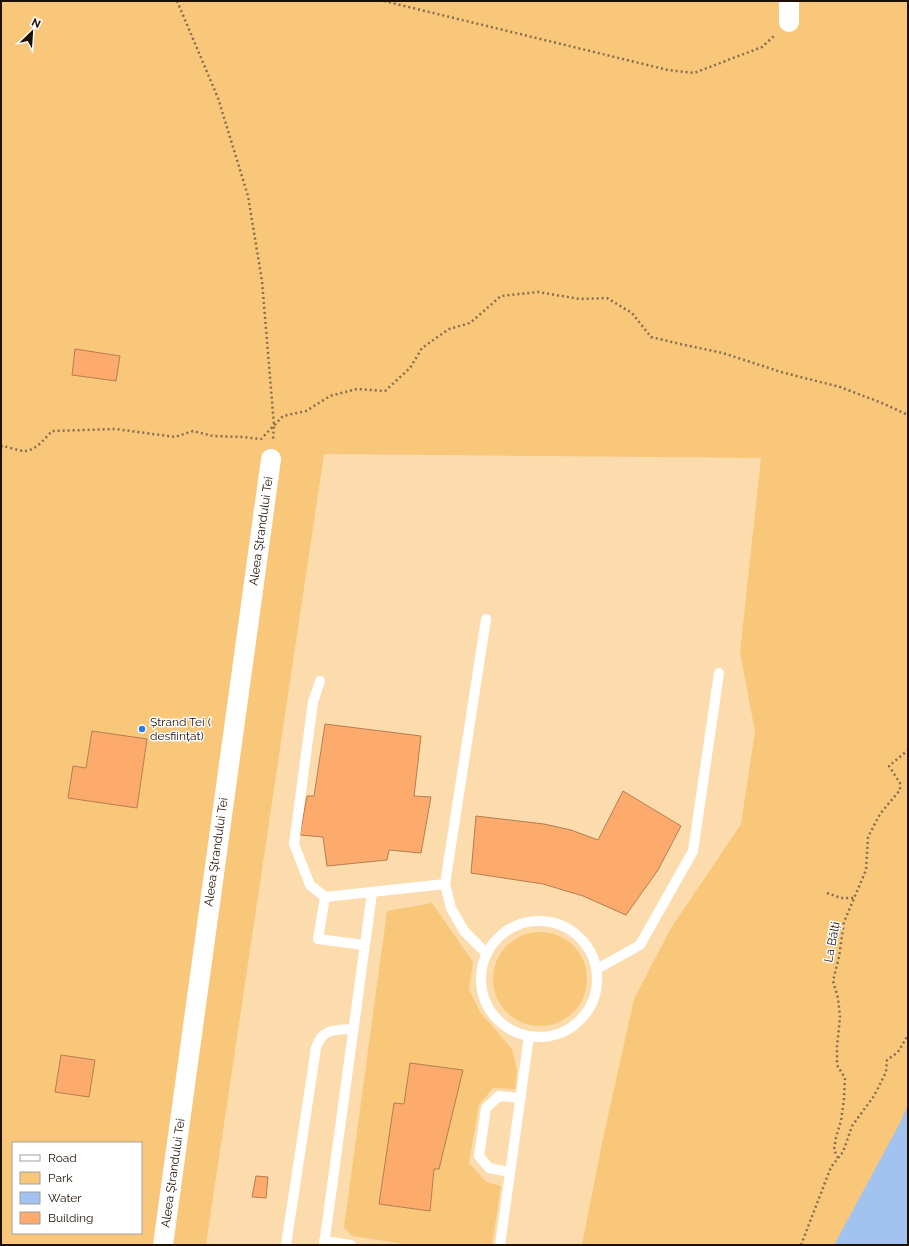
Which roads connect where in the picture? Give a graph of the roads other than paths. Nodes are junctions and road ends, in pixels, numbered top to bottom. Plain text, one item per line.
1 (789, 1) edge
2 (789, 22) road end
3 (271, 459) road end
4 (486, 619) dead end
5 (719, 673) dead end
6 (320, 681) dead end
7 (445, 884) junction
8 (372, 893) junction
9 (326, 897) junction
10 (364, 945) junction
11 (486, 954) junction
12 (597, 969) junction
13 (353, 1029) junction
14 (529, 1036) junction
15 (521, 1098) junction
16 (510, 1172) junction
17 (324, 1243) edge
18 (163, 1245) edge
19 (286, 1245) edge
20 (351, 1245) edge
21 (500, 1245) edge

1 - 2 street
3 - 18 street, Aleea Ștrandului Tei
4 - 7 lane
5 - 12 lane
6 - 9 lane
7 - 8 lane
7 - 11 lane
8 - 9 lane
8 - 10 lane
9 - 10 lane
10 - 13 lane
11 - 12 lane
11 - 14 lane
12 - 14 lane
13 - 17 lane
13 - 19 lane
14 - 15 lane
15 - 16 lane
15 - 16 lane
16 - 21 lane
17 - 20 lane

